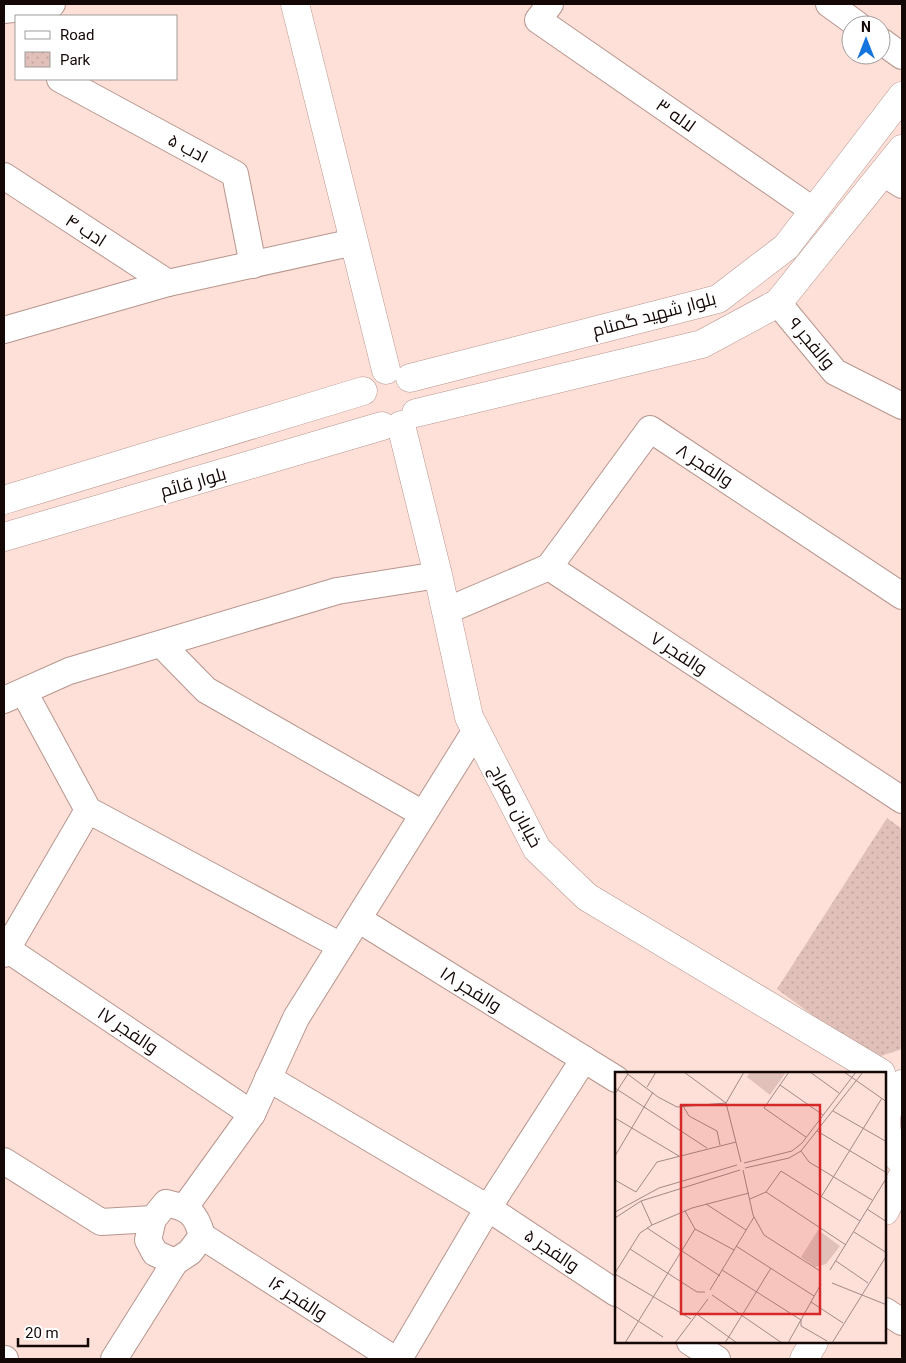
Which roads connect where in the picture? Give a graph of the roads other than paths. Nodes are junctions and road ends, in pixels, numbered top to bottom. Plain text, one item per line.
1 (52, 4) edge
2 (295, 4) edge
3 (829, 4) edge
4 (11, 12) edge
5 (544, 12) edge
6 (844, 15) edge
7 (891, 48) edge
8 (902, 56) edge
9 (62, 80) edge
10 (902, 96) edge
11 (902, 149) edge
12 (4, 176) edge
13 (892, 179) edge
14 (814, 211) junction
15 (354, 242) junction
16 (252, 265) junction
17 (168, 283) junction
18 (778, 303) junction
19 (4, 330) edge
20 (398, 374) junction
21 (363, 391) junction
22 (902, 406) edge
23 (400, 422) junction
24 (4, 500) edge
25 (4, 537) edge
26 (549, 567) junction
27 (438, 575) junction
28 (902, 596) edge
29 (446, 611) junction
30 (161, 644) junction
31 (14, 696) edge
32 (476, 730) junction
33 (902, 800) edge
34 (88, 810) junction
35 (423, 814) junction
36 (358, 919) junction
37 (341, 946) junction
38 (5, 950) edge
39 (584, 1059) junction
40 (880, 1072) edge
41 (268, 1078) junction
42 (615, 1078) edge
43 (892, 1079) edge
44 (252, 1114) junction
45 (886, 1114) edge
46 (886, 1127) edge
47 (4, 1161) edge
48 (902, 1162) edge
49 (902, 1177) edge
50 (185, 1207) junction
51 (488, 1208) junction
52 (886, 1209) edge
53 (153, 1219) junction
54 (202, 1236) junction
55 (175, 1262) junction
56 (615, 1292) edge
57 (886, 1312) edge
58 (902, 1322) edge
59 (692, 1343) edge
60 (813, 1343) edge
61 (114, 1359) edge
62 (394, 1359) edge
63 (398, 1359) edge
64 (717, 1359) edge
65 (804, 1359) edge

1 - 4 street
2 - 15 main road
3 - 6 street
5 - 14 street, لاله ۳
7 - 8 street
9 - 16 street, ادب ۵
10 - 14 main road, بلوار شهید گمنام
11 - 13 main road, بلوار شهید گمنام
12 - 17 street, ادب ۴
13 - 18 main road, بلوار شهید گمنام
14 - 20 main road, بلوار شهید گمنام
15 - 16 street
15 - 20 main road
16 - 17 street
17 - 19 street
18 - 22 street, والفجر ۹
18 - 23 main road, بلوار شهید گمنام
20 - 21 main road
20 - 23 main road
21 - 23 main road
21 - 24 main road
23 - 25 main road, بلوار قائم
23 - 27 main road, خیابان معراج
26 - 28 street, والفجر ۸
26 - 29 street
26 - 33 street, والفجر ۷
27 - 29 main road, خیابان معراج
27 - 30 street
29 - 32 main road, خیابان معراج
30 - 31 street
30 - 35 street
31 - 34 street
32 - 35 street
32 - 40 main road, خیابان معراج
34 - 37 street
34 - 38 street
35 - 36 street
36 - 37 street
36 - 39 street, والفجر ۱۸
37 - 41 street
38 - 44 street, والفجر ۱۷
39 - 42 street, والفجر ۱۸
39 - 51 street
41 - 44 street
41 - 51 street
43 - 45 main road
44 - 50 street
46 - 48 main road
47 - 53 street
49 - 52 main road
50 - 53 street
50 - 54 street
51 - 56 street, والفجر ۵
51 - 63 street
53 - 55 street
54 - 55 street
54 - 62 street, والفجر ۱۶
55 - 61 street
57 - 58 street
59 - 64 street
60 - 65 main road

